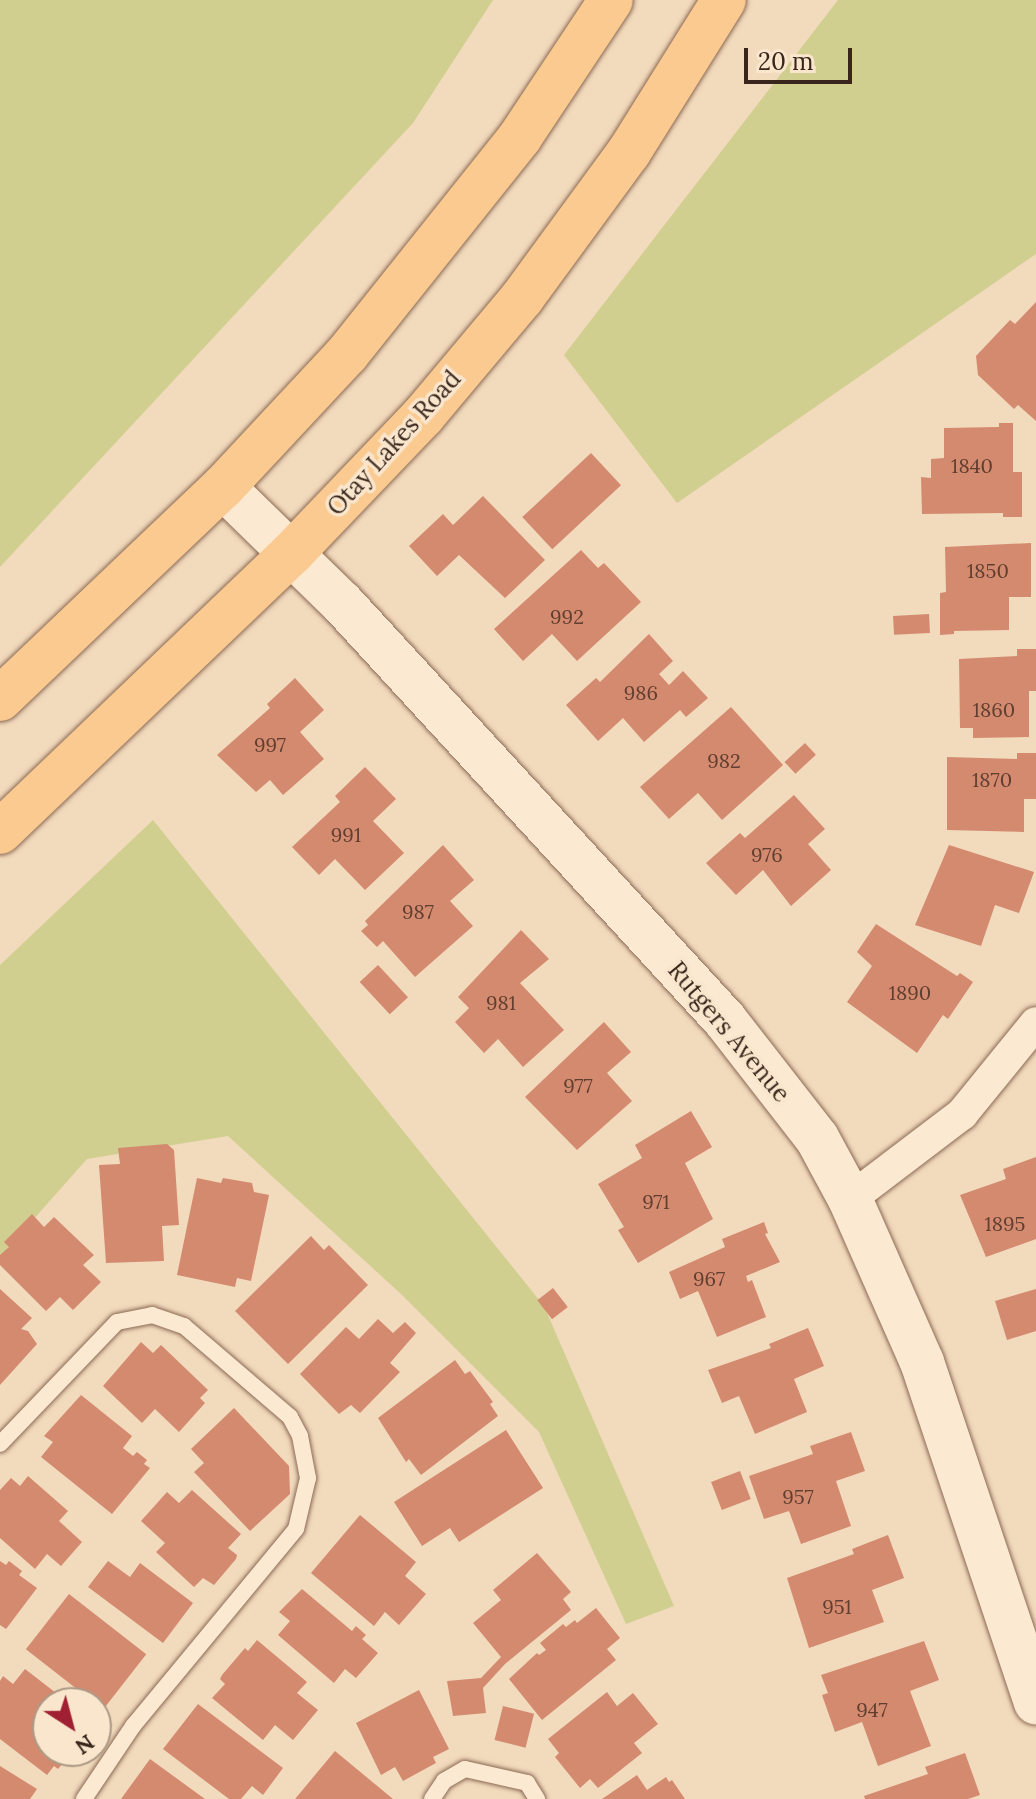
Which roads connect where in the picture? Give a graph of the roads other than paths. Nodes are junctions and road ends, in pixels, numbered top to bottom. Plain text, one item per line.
1 (611, 0) edge
2 (724, 0) edge
3 (223, 487) junction
4 (292, 553) junction
5 (0, 699) edge
6 (0, 832) edge
7 (1036, 1023) edge
8 (850, 1199) junction
9 (0, 1444) edge
10 (1036, 1702) edge
11 (84, 1799) edge
12 (432, 1799) edge
13 (537, 1799) edge

1 - 3 main road
2 - 4 main road, Otay Lakes Road
3 - 4 main road, Rutgers Avenue
3 - 5 main road
4 - 6 main road, Otay Lakes Road
4 - 8 main road, Rutgers Avenue
7 - 8 street
8 - 10 main road, Rutgers Avenue
9 - 11 lane
12 - 13 lane

